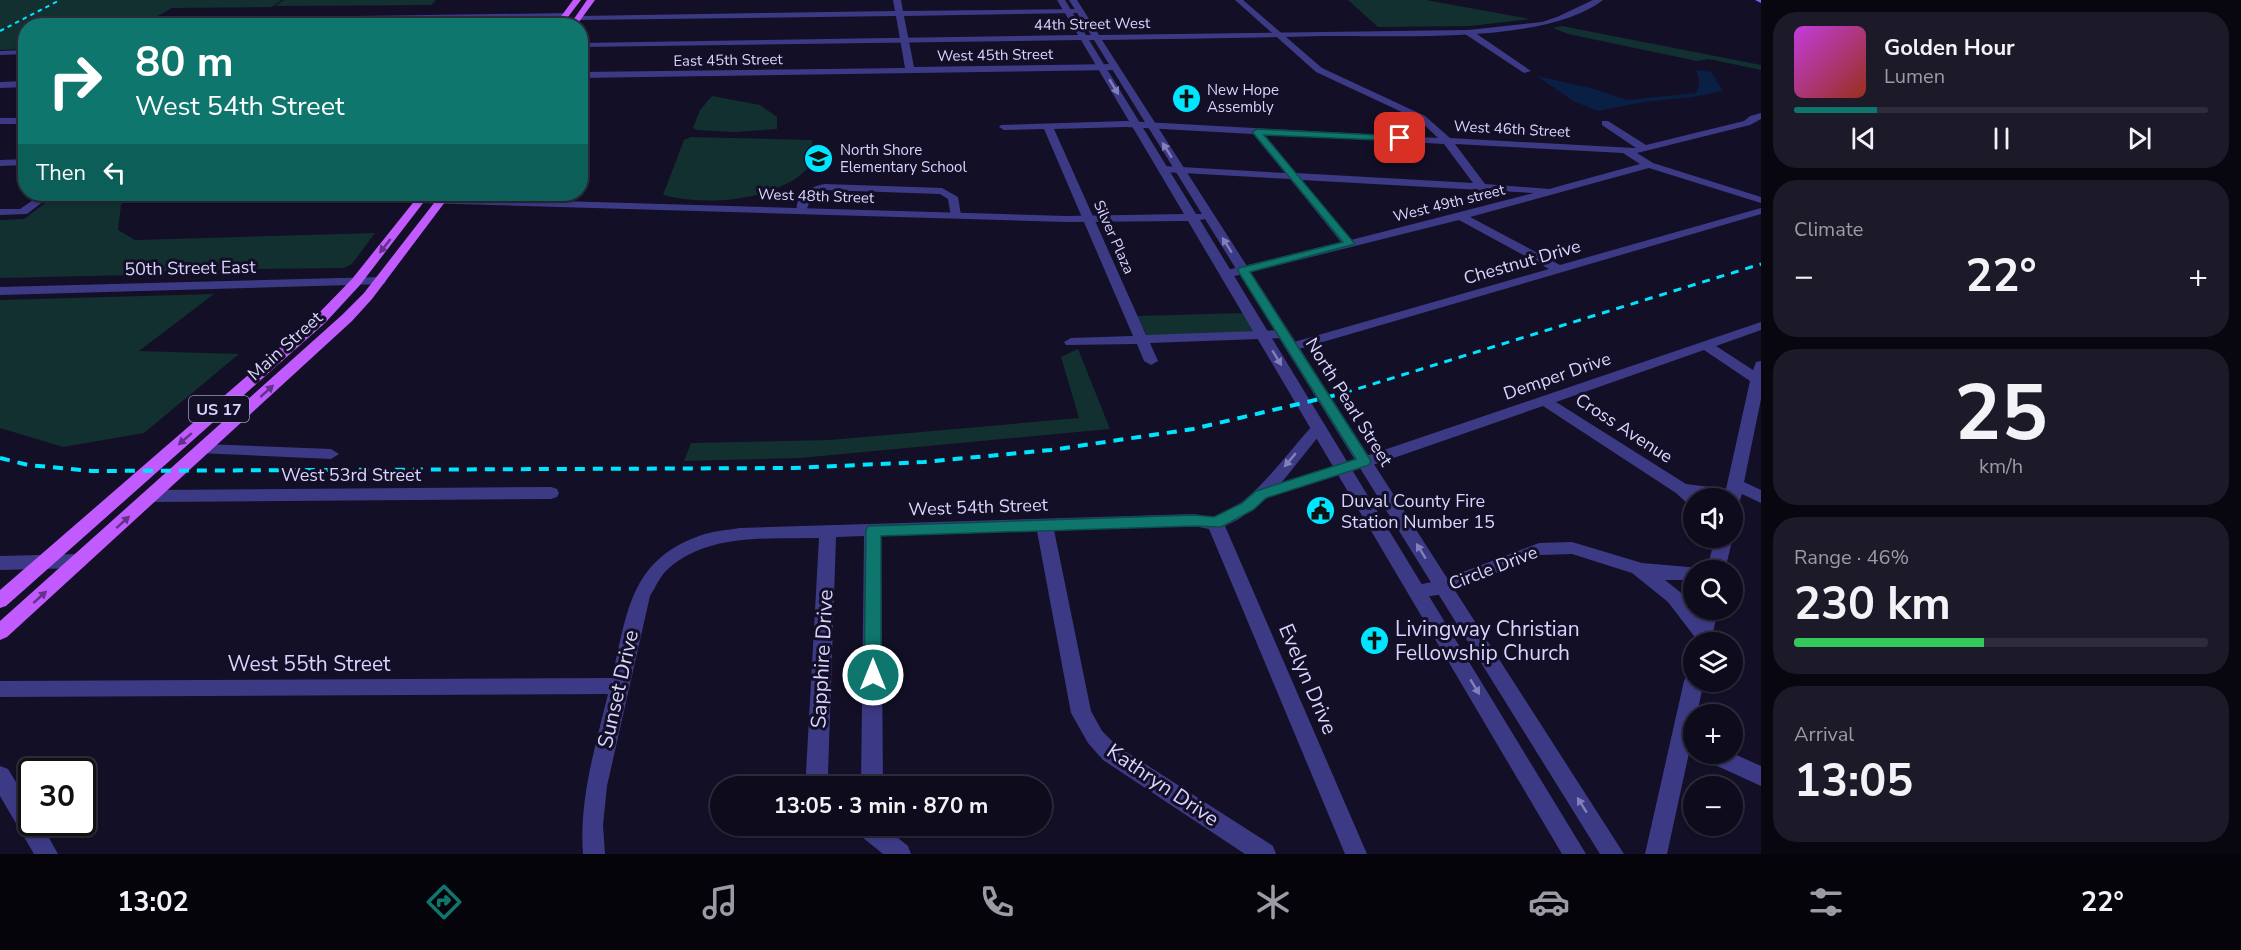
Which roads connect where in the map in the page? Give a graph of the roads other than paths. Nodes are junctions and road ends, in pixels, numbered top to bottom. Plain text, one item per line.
1 (577, 0) edge
2 (591, 0) edge
3 (897, 0) edge
4 (1061, 0) edge
5 (1073, 0) edge
6 (1239, 0) edge
7 (1599, 0) edge
8 (1068, 11) junction
9 (1079, 11) junction
10 (900, 13) junction
11 (565, 15) junction
12 (393, 18) edge
13 (563, 18) edge
14 (578, 18) joint
15 (1468, 32) junction
16 (1280, 35) junction
17 (1083, 37) junction
18 (1096, 37) junction
19 (905, 40) junction
20 (588, 45) edge
21 (18, 52) edge
22 (0, 53) edge
23 (1102, 67) junction
24 (1115, 67) junction
25 (910, 70) junction
26 (876, 71) joint
27 (1527, 71) dead end
28 (588, 75) edge
29 (18, 84) edge
30 (0, 85) edge
31 (1761, 116) edge
32 (1750, 120) junction
33 (0, 121) edge
34 (18, 121) edge
35 (1605, 123) dead end
36 (1761, 124) edge
37 (1137, 125) junction
38 (1048, 126) junction
39 (1152, 126) junction
40 (1004, 127) dead end
41 (1257, 132) junction
42 (1447, 141) junction
43 (1645, 149) junction
44 (1624, 150) junction
45 (18, 162) edge
46 (0, 163) edge
47 (1649, 165) junction
48 (1164, 169) junction
49 (1179, 170) junction
50 (1293, 176) junction
51 (1481, 186) junction
52 (1558, 190) junction
53 (1761, 200) edge
54 (38, 201) edge
55 (419, 201) edge
56 (440, 201) edge
57 (545, 201) edge
58 (801, 211) junction
59 (1761, 211) edge
60 (0, 212) edge
61 (955, 215) junction
62 (1460, 216) junction
63 (1202, 217) junction
64 (1090, 219) junction
65 (1349, 244) junction
66 (1560, 270) junction
67 (1235, 272) junction
68 (380, 281) junction
69 (356, 282) junction
70 (0, 291) edge
71 (1760, 328) edge
72 (1264, 335) junction
73 (1142, 340) junction
74 (1288, 341) junction
75 (1071, 342) dead end
76 (1706, 345) junction
77 (1150, 361) dead end
78 (1759, 373) edge
79 (1545, 401) junction
80 (1319, 427) junction
81 (203, 449) junction
82 (331, 454) dead end
83 (1364, 461) junction
84 (1343, 467) junction
85 (1735, 488) edge
86 (1683, 491) edge
87 (551, 493) dead end
88 (1261, 494) junction
89 (1743, 495) edge
90 (151, 496) junction
91 (1761, 497) edge
92 (1215, 523) junction
93 (1044, 525) junction
94 (873, 530) junction
95 (828, 532) junction
96 (690, 546) joint
97 (79, 561) junction
98 (44, 562) junction
99 (0, 563) edge
100 (1638, 568) junction
101 (1683, 573) edge
102 (1444, 587) junction
103 (1418, 591) junction
104 (0, 601) edge
105 (0, 632) edge
106 (1699, 632) edge
107 (618, 686) junction
108 (0, 689) edge
109 (1683, 760) edge
110 (1735, 764) edge
111 (0, 776) edge
112 (818, 776) edge
113 (872, 776) edge
114 (1761, 776) edge
115 (879, 836) edge
116 (47, 854) edge
117 (594, 854) edge
118 (900, 854) edge
119 (1265, 854) edge
120 (1356, 854) edge
121 (1575, 854) edge
122 (1613, 854) edge
123 (1656, 854) edge

1 - 11 main road
2 - 14 main road
3 - 10 street
4 - 8 street, North Pearl Street
5 - 9 street, North Pearl Street
6 - 16 street
7 - 15 street, 44th Street West
8 - 9 street
8 - 10 street
8 - 17 street, North Pearl Street
9 - 18 street, North Pearl Street
10 - 14 street
10 - 19 street
11 - 12 street
11 - 13 main road
15 - 16 street, 44th Street West
15 - 27 street
16 - 18 street, 44th Street West
16 - 42 street
17 - 18 street, 44th Street West
17 - 19 street, 44th Street West
17 - 23 street, North Pearl Street
18 - 24 street, North Pearl Street
19 - 20 street, 44th Street West
19 - 25 street
21 - 22 street
23 - 24 street, West 45th Street
23 - 25 street, West 45th Street
23 -> 37 street, North Pearl Street
24 - 39 street, North Pearl Street
25 - 26 street, West 45th Street
26 - 28 street, East 45th Street
29 - 30 street
31 - 32 street, West 46th Street
32 - 36 street
32 - 43 street, West 46th Street
33 - 34 street
35 - 43 street
37 - 38 street, West 46th Street
37 - 39 street, West 46th Street
37 - 48 street, North Pearl Street
38 - 40 street, West 46th Street
38 - 64 street, Silver Plaza
39 - 41 street, West 46th Street
49 -> 39 street, North Pearl Street
41 - 42 street, West 46th Street
41 - 50 street
42 - 44 street, West 46th Street
42 - 51 street
43 - 44 street, West 46th Street
44 - 47 street
45 - 46 street
47 - 52 street, West 49th street
47 - 53 street
48 - 49 street
48 - 63 street, North Pearl Street
49 - 50 street
49 - 63 street, North Pearl Street
50 - 51 street
50 - 65 street
51 - 52 street
52 - 62 street, West 49th street
54 - 60 street
55 -> 69 main road, Main Street / US 17
56 - 68 main road, Main Street / US 17
57 - 58 street, West 48th Street
58 - 61 street, West 48th Street
58 - 61 street
59 - 66 street, Chestnut Drive
61 - 64 street, West 48th Street
62 - 65 street, West 49th street
62 - 66 street
63 - 64 street, West 48th Street
63 - 67 street, North Pearl Street
64 - 73 street, Silver Plaza
65 - 67 street, West 49th street
66 - 74 street, Chestnut Drive
67 - 72 street, North Pearl Street
67 - 74 street, North Pearl Street
68 - 69 street, 50th Street East
81 -> 68 main road, Main Street / US 17
69 - 70 street, 50th Street East
69 -> 98 main road, Main Street / US 17
71 - 76 street, Demper Drive
72 - 73 street, Chestnut Drive
72 - 74 street, Chestnut Drive
72 -> 80 street, North Pearl Street
73 - 75 street, Chestnut Drive
73 - 77 street, Silver Plaza
74 - 83 street, North Pearl Street
76 - 78 street
76 - 79 street, Demper Drive
78 - 85 street
79 - 83 street, Demper Drive
79 - 86 street, Cross Avenue
80 - 84 street, North Pearl Street
80 -> 88 street
81 - 82 street
81 - 90 main road, Main Street / US 17
83 - 84 street
102 -> 83 street, North Pearl Street
84 - 88 street
84 - 103 street, North Pearl Street
87 - 90 street, West 53rd Street
88 - 92 street
89 - 91 street
97 -> 90 main road, Main Street / US 17
92 - 93 street, West 54th Street
92 - 120 street, Evelyn Drive
93 - 94 street, West 54th Street
93 - 119 street, Kathryn Drive
94 - 95 street, West 54th Street
94 - 113 street
95 - 96 street, West 54th Street
95 - 112 street, Sapphire Drive
96 - 107 street, Sunset Drive
97 - 98 street
105 -> 97 main road, Main Street / US 17
98 - 99 street
98 - 104 main road, Main Street / US 17
100 - 101 street, Circle Drive
100 - 102 street, Circle Drive
100 - 106 street, Circle Drive
102 - 103 street, Circle Drive
122 -> 102 street, North Pearl Street
103 -> 121 street, North Pearl Street
107 - 108 street, West 55th Street
107 - 117 street, Sunset Drive
109 - 123 street
110 - 114 street
111 - 116 street
115 - 118 street

